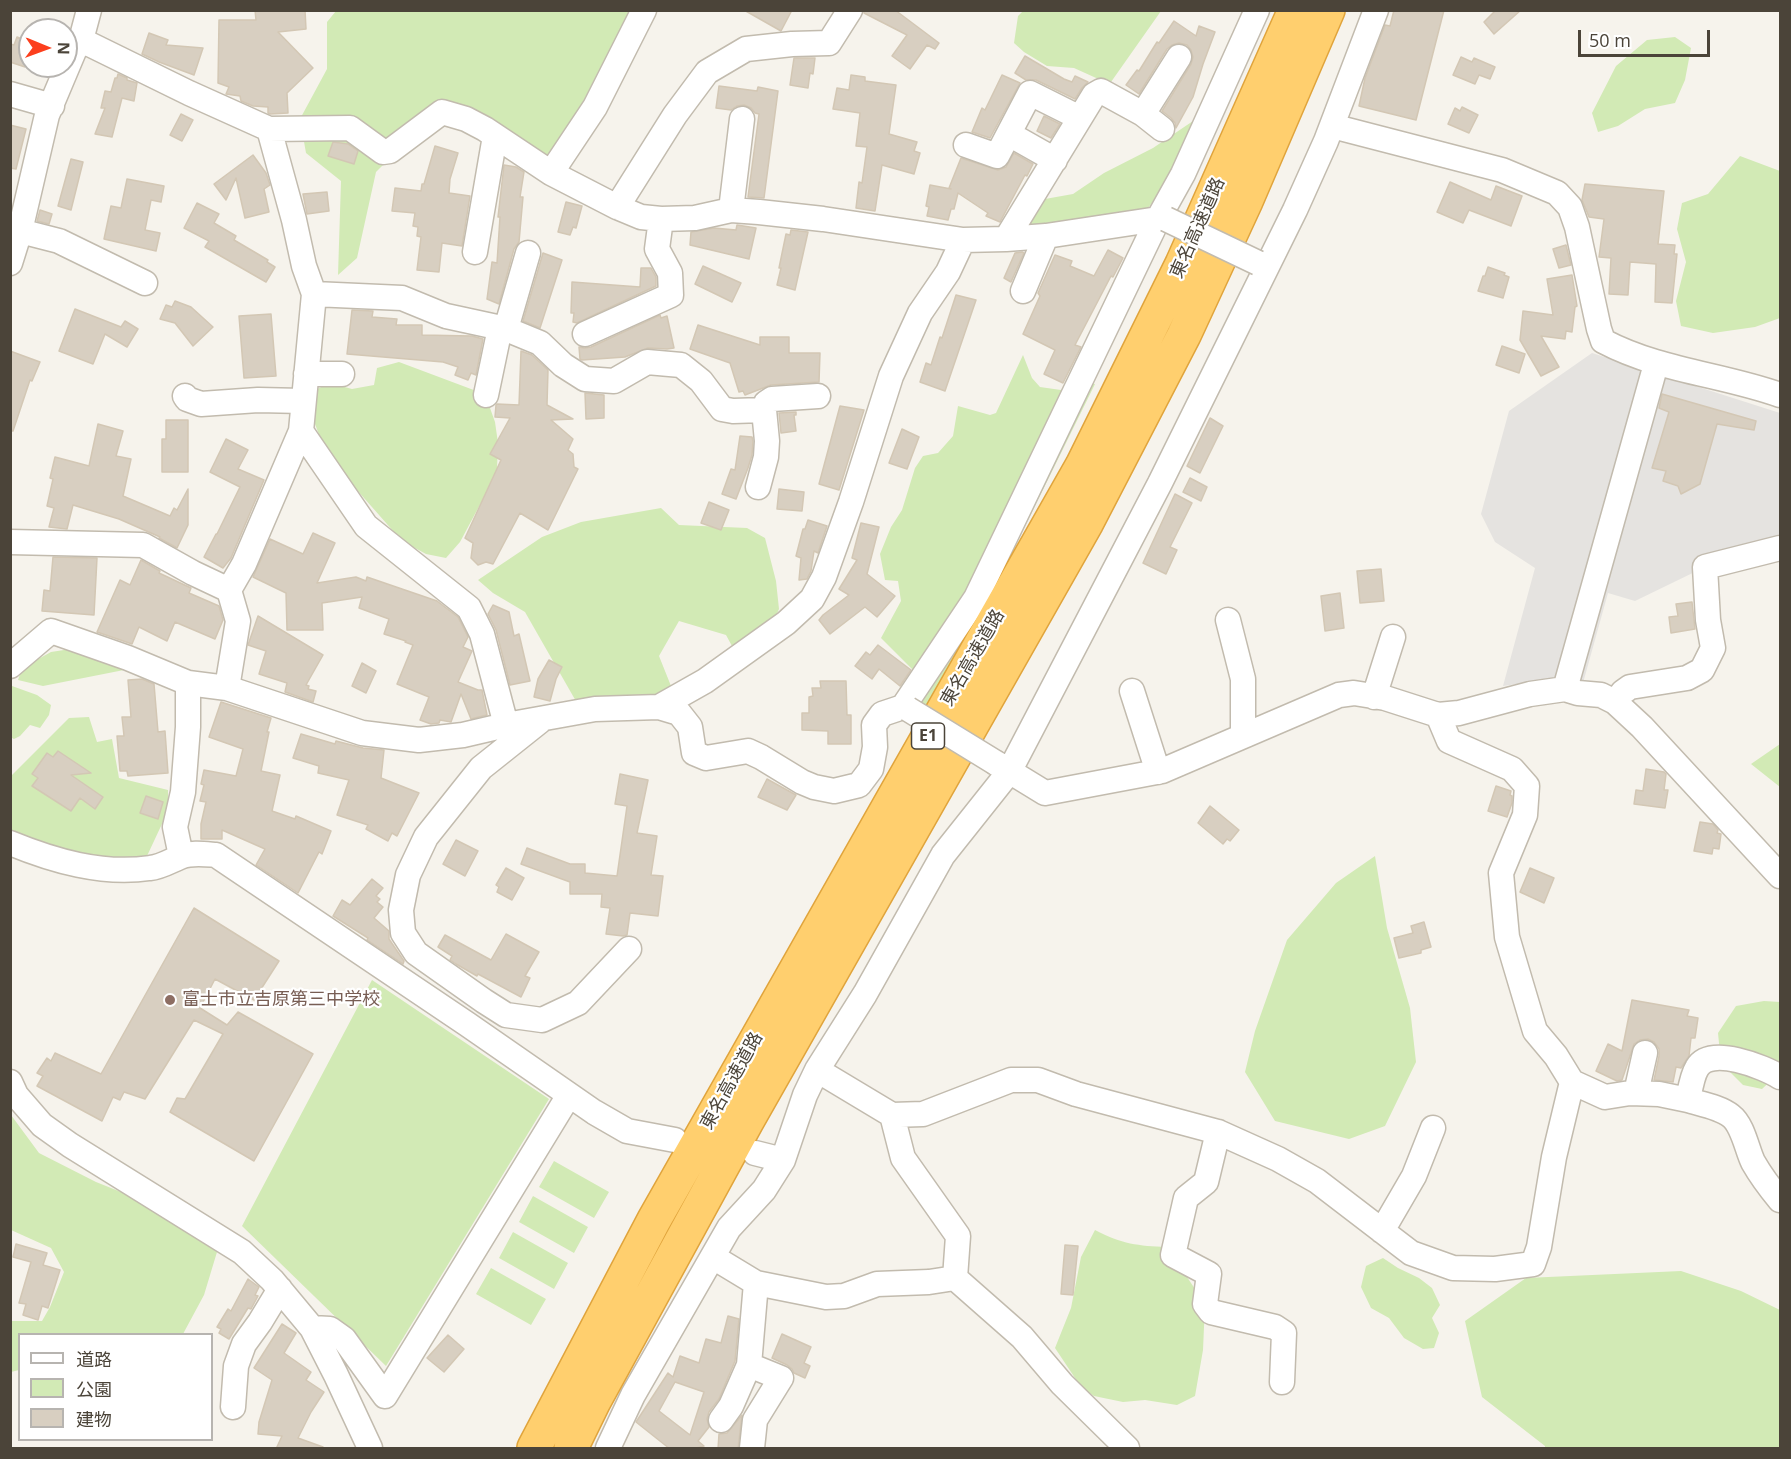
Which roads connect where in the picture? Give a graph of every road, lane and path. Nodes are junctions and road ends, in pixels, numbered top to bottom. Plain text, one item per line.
1 (89, 10) edge
2 (644, 10) edge
3 (850, 10) edge
4 (1257, 10) edge
5 (1295, 10) edge
6 (1328, 10) edge
7 (1376, 10) edge
8 (81, 40) junction
9 (1179, 57) dead end
10 (10, 94) edge
11 (50, 110) junction
12 (10, 113) edge
13 (1143, 114) junction
14 (1080, 118) junction
15 (742, 119) dead end
16 (1332, 126) junction
17 (269, 129) junction
18 (1162, 129) dead end
19 (1009, 134) junction
20 (495, 136) junction
21 (966, 145) dead end
22 (1055, 160) junction
23 (551, 173) junction
24 (617, 207) junction
25 (731, 210) junction
26 (661, 219) junction
27 (1162, 219) junction
28 (20, 231) junction
29 (1046, 236) junction
30 (1006, 239) junction
31 (963, 240) junction
32 (475, 252) dead end
33 (528, 253) dead end
34 (10, 263) edge
35 (1262, 265) junction
36 (144, 283) dead end
37 (1023, 291) dead end
38 (314, 294) junction
39 (503, 329) junction
40 (585, 334) dead end
41 (1656, 364) junction
42 (306, 374) junction
43 (342, 374) dead end
44 (1780, 395) edge
45 (185, 396) dead end
46 (486, 396) dead end
47 (818, 396) dead end
48 (303, 401) junction
49 (764, 410) junction
50 (301, 431) junction
51 (758, 487) dead end
52 (10, 542) edge
53 (1780, 548) edge
54 (229, 590) junction
55 (1228, 620) dead end
56 (1393, 637) dead end
57 (10, 666) edge
58 (188, 683) junction
59 (227, 688) junction
60 (1565, 689) junction
61 (1132, 691) dead end
62 (1374, 697) junction
63 (1615, 702) junction
64 (659, 707) junction
65 (906, 708) junction
66 (1438, 715) junction
67 (542, 719) junction
68 (506, 725) junction
69 (1246, 735) junction
70 (1002, 767) junction
71 (1158, 772) junction
72 (10, 843) edge
73 (182, 856) junction
74 (1780, 876) edge
75 (629, 949) dead end
76 (1645, 1053) dead end
77 (817, 1070) junction
78 (1780, 1077) edge
79 (10, 1082) edge
80 (1572, 1082) junction
81 (1636, 1093) junction
82 (569, 1095) junction
83 (1688, 1100) junction
84 (892, 1115) junction
85 (1433, 1128) dead end
86 (1218, 1132) junction
87 (675, 1140) dead end
88 (755, 1153) dead end
89 (783, 1160) junction
90 (1780, 1200) edge
91 (1382, 1231) junction
92 (713, 1257) junction
93 (955, 1278) junction
94 (756, 1283) junction
95 (280, 1289) junction
96 (312, 1328) junction
97 (749, 1365) junction
98 (1282, 1382) dead end
99 (233, 1407) dead end
100 (721, 1420) dead end
101 (370, 1449) edge
102 (534, 1449) edge
103 (572, 1449) edge
104 (608, 1449) edge
105 (752, 1449) edge
106 (1126, 1449) edge

1 - 8 street
2 - 23 street
3 - 24 street
4 - 27 street
5 - 102 highway, 東名高速道路 / E1
6 - 103 highway, 東名高速道路 / E1
7 - 16 street
8 - 11 street
8 - 17 street
9 - 13 street
10 - 11 street
11 - 12 street
11 - 28 street
13 - 14 street
13 - 18 street
14 - 19 street
14 - 22 street
15 - 25 street
16 - 35 street
16 - 41 street
17 - 20 street
17 - 38 street
19 - 21 street
19 - 22 street
20 - 23 street
20 - 32 street
22 - 30 street
23 - 24 street
24 - 26 street
25 - 26 street
25 - 31 street
26 - 40 street
27 - 29 street
27 - 35 street, bridge
27 - 65 street
28 - 34 street
28 - 36 street
29 - 30 street
29 - 37 street
30 - 31 street
31 - 64 street
33 - 39 street
35 - 70 street
38 - 39 street
38 - 42 street
39 - 46 street
39 - 49 street
41 - 44 street
41 - 60 street
42 - 43 street
42 - 48 street
45 - 48 street
47 - 49 street
48 - 50 street
49 - 51 street
50 - 54 street
50 - 68 street
52 - 54 street
53 - 63 street
54 - 59 street
55 - 69 street
56 - 62 street
57 - 58 street
58 - 59 street
58 - 73 street
59 - 68 street
60 - 63 street
60 - 66 street
61 - 71 street
62 - 66 street
62 - 69 street
63 - 74 street
64 - 65 street
64 - 67 street
65 - 70 street, bridge
66 - 80 street
67 - 68 street
67 - 75 street
69 - 71 street
70 - 71 street
70 - 77 street
72 - 73 street
73 - 82 street
76 - 81 street
77 - 84 street
77 - 89 street
78 - 83 street
79 - 95 street
80 - 81 street
80 - 91 street
81 - 83 street
82 - 87 street
82 - 96 street
83 - 90 street
84 - 86 street
84 - 93 street
85 - 91 street
86 - 91 street
86 - 98 street
88 - 89 street
89 - 92 street
92 - 94 street
92 - 104 street
93 - 94 street
93 - 106 street
94 - 97 street
95 - 96 street
95 - 99 street
96 - 101 street
97 - 100 street
97 - 105 street

